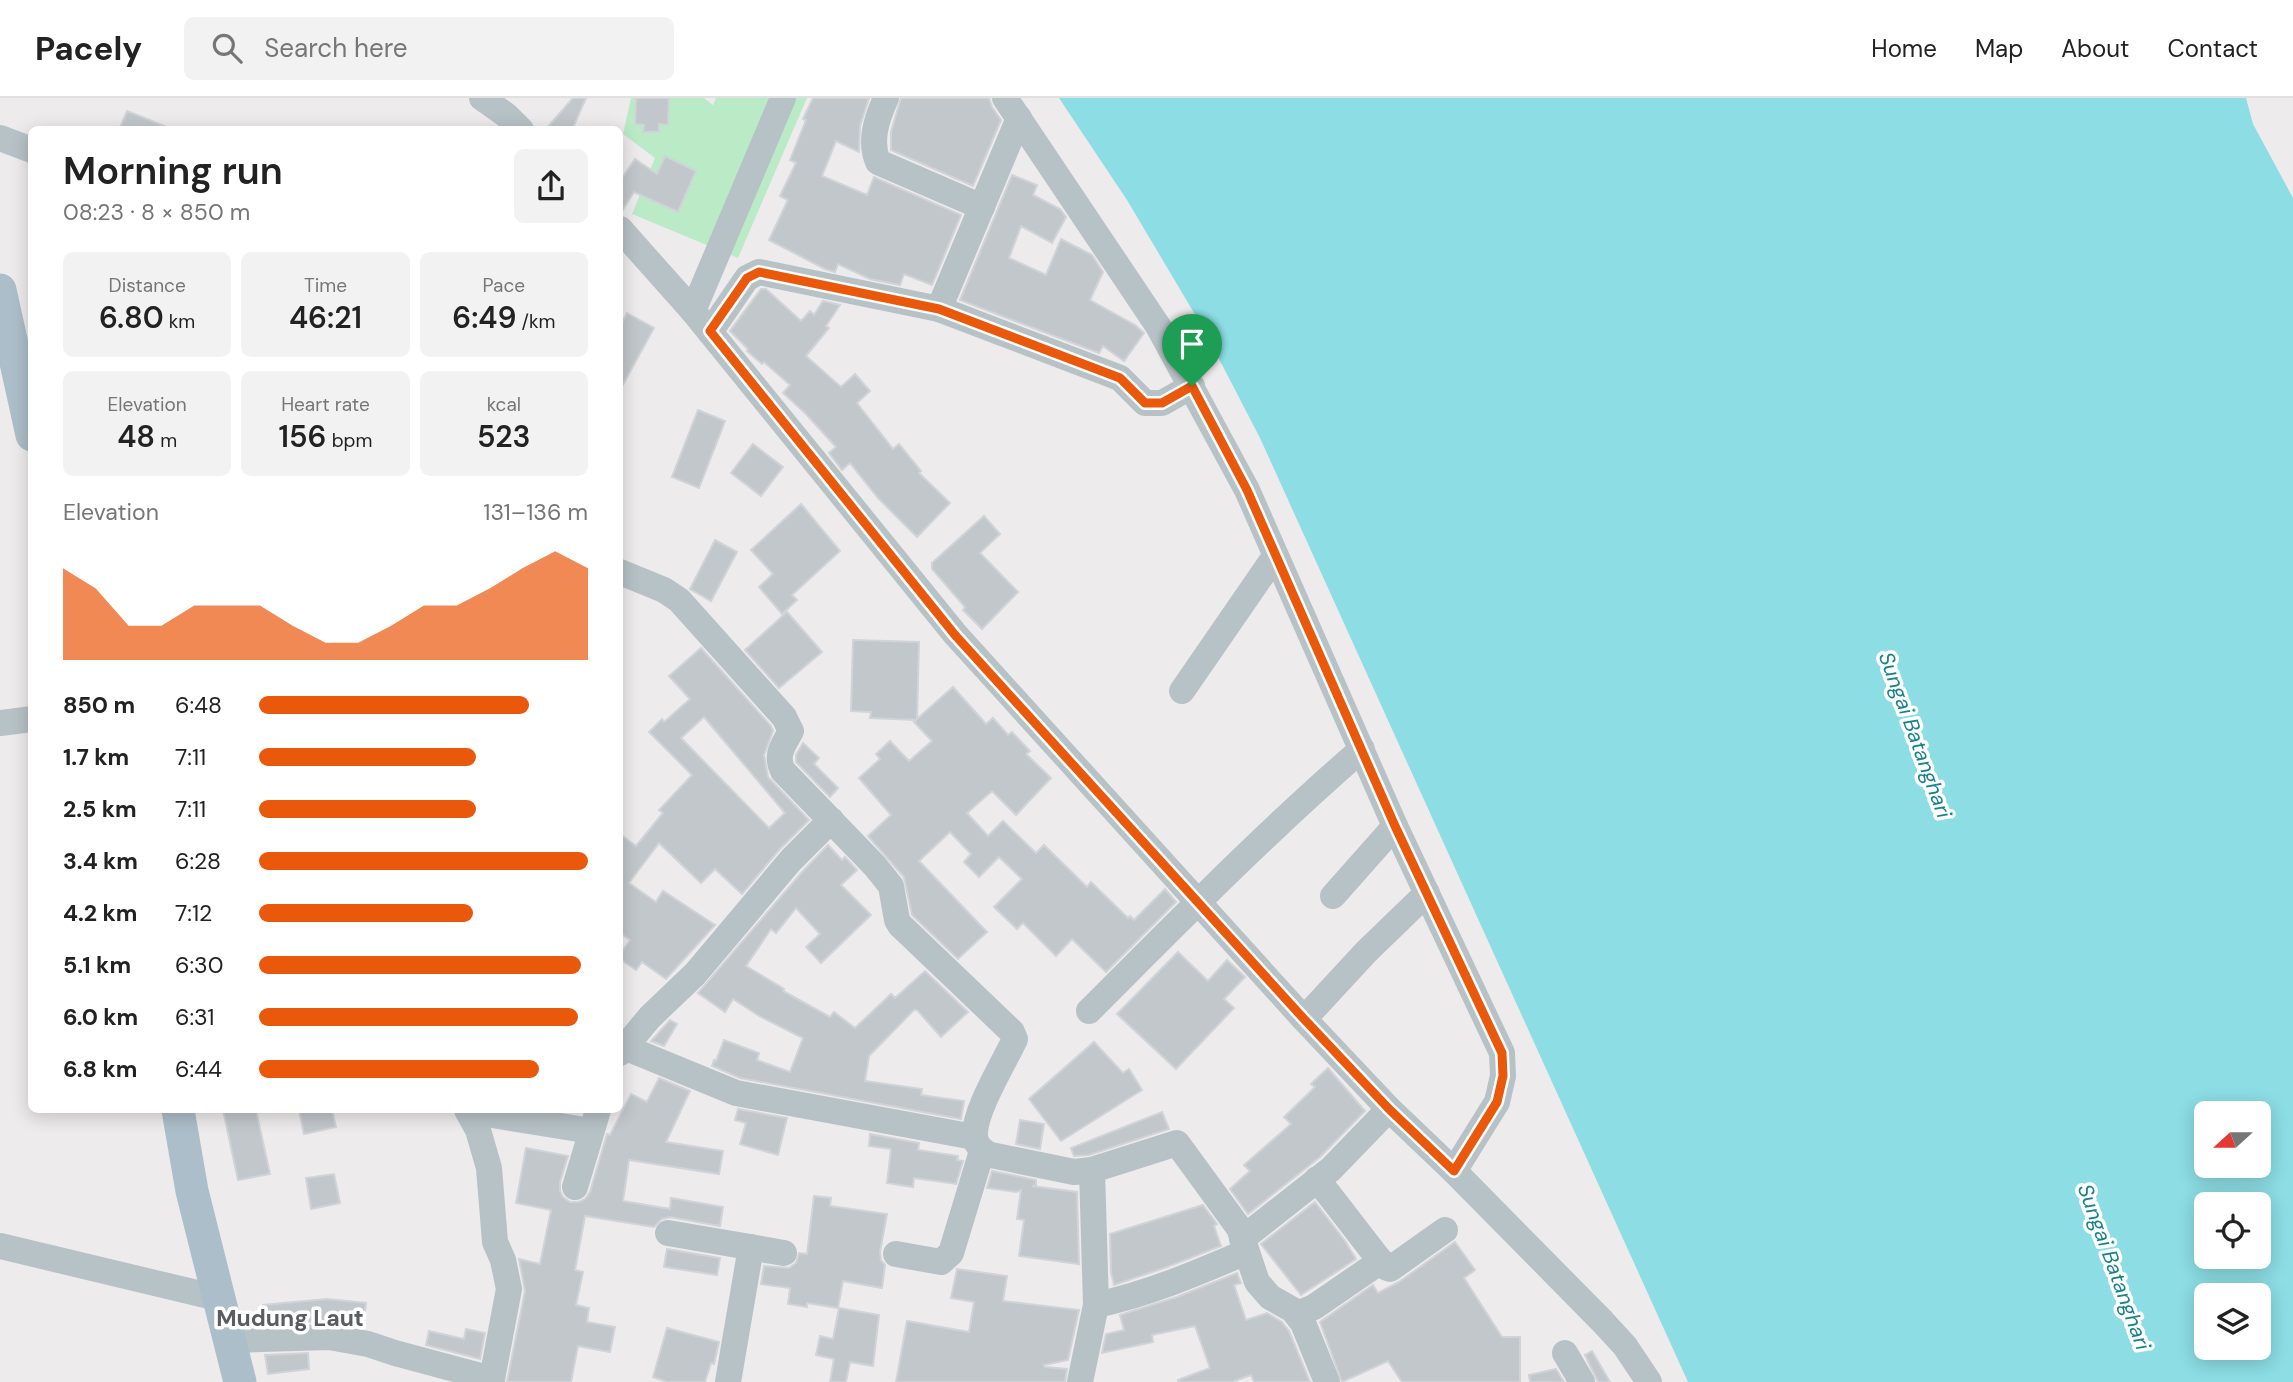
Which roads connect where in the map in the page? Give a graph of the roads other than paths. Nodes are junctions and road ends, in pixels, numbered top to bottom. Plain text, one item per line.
1 (482, 98) edge
2 (783, 98) edge
3 (886, 98) edge
4 (1012, 108) edge
5 (514, 114) edge
6 (0, 138) edge
7 (28, 148) edge
8 (982, 207) junction
9 (623, 232) edge
10 (0, 290) edge
11 (939, 309) junction
12 (693, 311) junction
13 (710, 331) junction
14 (1192, 386) junction
15 (27, 394) edge
16 (1275, 556) junction
17 (623, 573) edge
18 (1182, 691) dead end
19 (28, 720) edge
20 (0, 723) edge
21 (1362, 749) junction
22 (831, 820) junction
23 (1395, 826) junction
24 (1427, 893) junction
25 (1333, 896) dead end
26 (1198, 901) junction
27 (1088, 1011) dead end
28 (1304, 1019) junction
29 (623, 1049) edge
30 (623, 1050) edge
31 (1389, 1109) junction
32 (179, 1113) edge
33 (470, 1113) edge
34 (506, 1113) edge
35 (594, 1120) edge
36 (978, 1144) junction
37 (1092, 1170) junction
38 (1454, 1171) junction
39 (1317, 1180) junction
40 (575, 1187) dead end
41 (1445, 1230) dead end
42 (668, 1233) dead end
43 (0, 1246) edge
44 (1244, 1246) junction
45 (751, 1247) junction
46 (784, 1252) dead end
47 (896, 1254) dead end
48 (1381, 1261) junction
49 (216, 1288) junction
50 (1096, 1305) junction
51 (1297, 1314) junction
52 (231, 1340) junction
53 (1566, 1353) dead end
54 (491, 1380) edge
55 (240, 1382) edge
56 (728, 1382) edge
57 (1080, 1382) edge
58 (1327, 1382) edge
59 (1582, 1382) edge
60 (1648, 1382) edge

1 - 5 street
2 - 12 street
3 - 8 street
4 - 8 street
4 - 14 street
6 - 7 street
8 - 11 street
9 - 12 street
10 - 15 main road
11 - 13 street
11 - 14 street
12 - 13 street
13 - 26 street
14 - 16 street
16 - 18 street
16 - 21 street
17 - 22 street
19 - 20 street
21 - 23 street
21 - 26 street
22 - 29 street
22 - 36 street
23 - 24 street
23 - 25 street
24 - 28 street
24 - 38 street
26 - 27 street
26 - 28 street
28 - 31 street
30 - 36 street
31 - 38 street
31 - 39 street
32 - 49 main road
33 - 54 street
34 - 35 street
35 - 40 street
36 - 37 street
36 - 47 street
37 - 44 street
37 - 50 street
38 - 60 street
39 - 44 street
39 - 48 street
41 - 48 street
42 - 45 street
43 - 49 street
44 - 50 street
44 - 51 street
45 - 46 street
45 - 56 street
48 - 51 street
49 - 52 main road
50 - 57 street
51 - 58 street
52 - 54 street
52 - 55 main road
53 - 59 street

